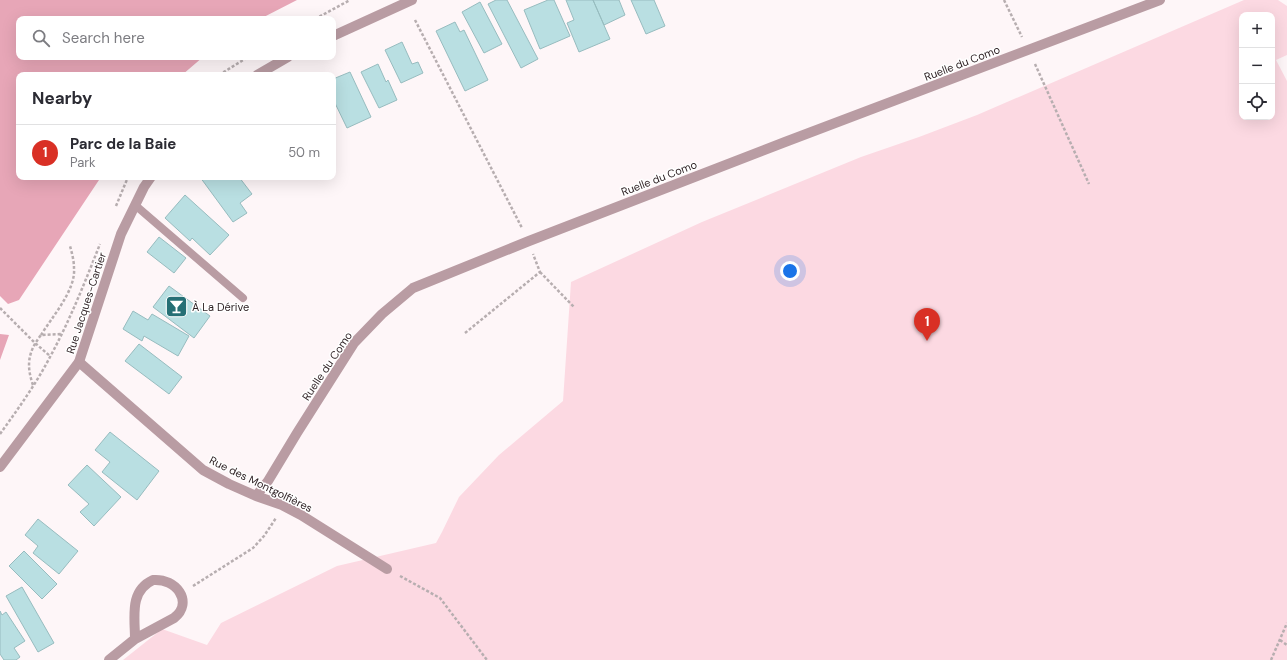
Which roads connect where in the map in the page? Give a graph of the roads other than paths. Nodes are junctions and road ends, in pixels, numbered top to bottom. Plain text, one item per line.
1 (412, 0) edge
2 (1160, 0) edge
3 (336, 35) edge
4 (283, 60) edge
5 (262, 72) edge
6 (149, 180) edge
7 (135, 205) junction
8 (243, 298) dead end
9 (79, 362) junction
10 (0, 467) edge
11 (256, 496) junction
12 (387, 568) road end
13 (135, 639) junction
14 (109, 660) edge

1 - 3 street
2 - 11 street, Ruelle du Como
4 - 5 street
6 - 7 street, Rue Jacques-Cartier
7 - 8 lane
7 - 9 street, Rue Jacques-Cartier
9 - 10 street, Rue Jacques-Cartier
9 - 11 street, Rue des Montgolfières
11 - 12 street, Rue des Montgolfières
13 - 13 street
13 - 14 street

